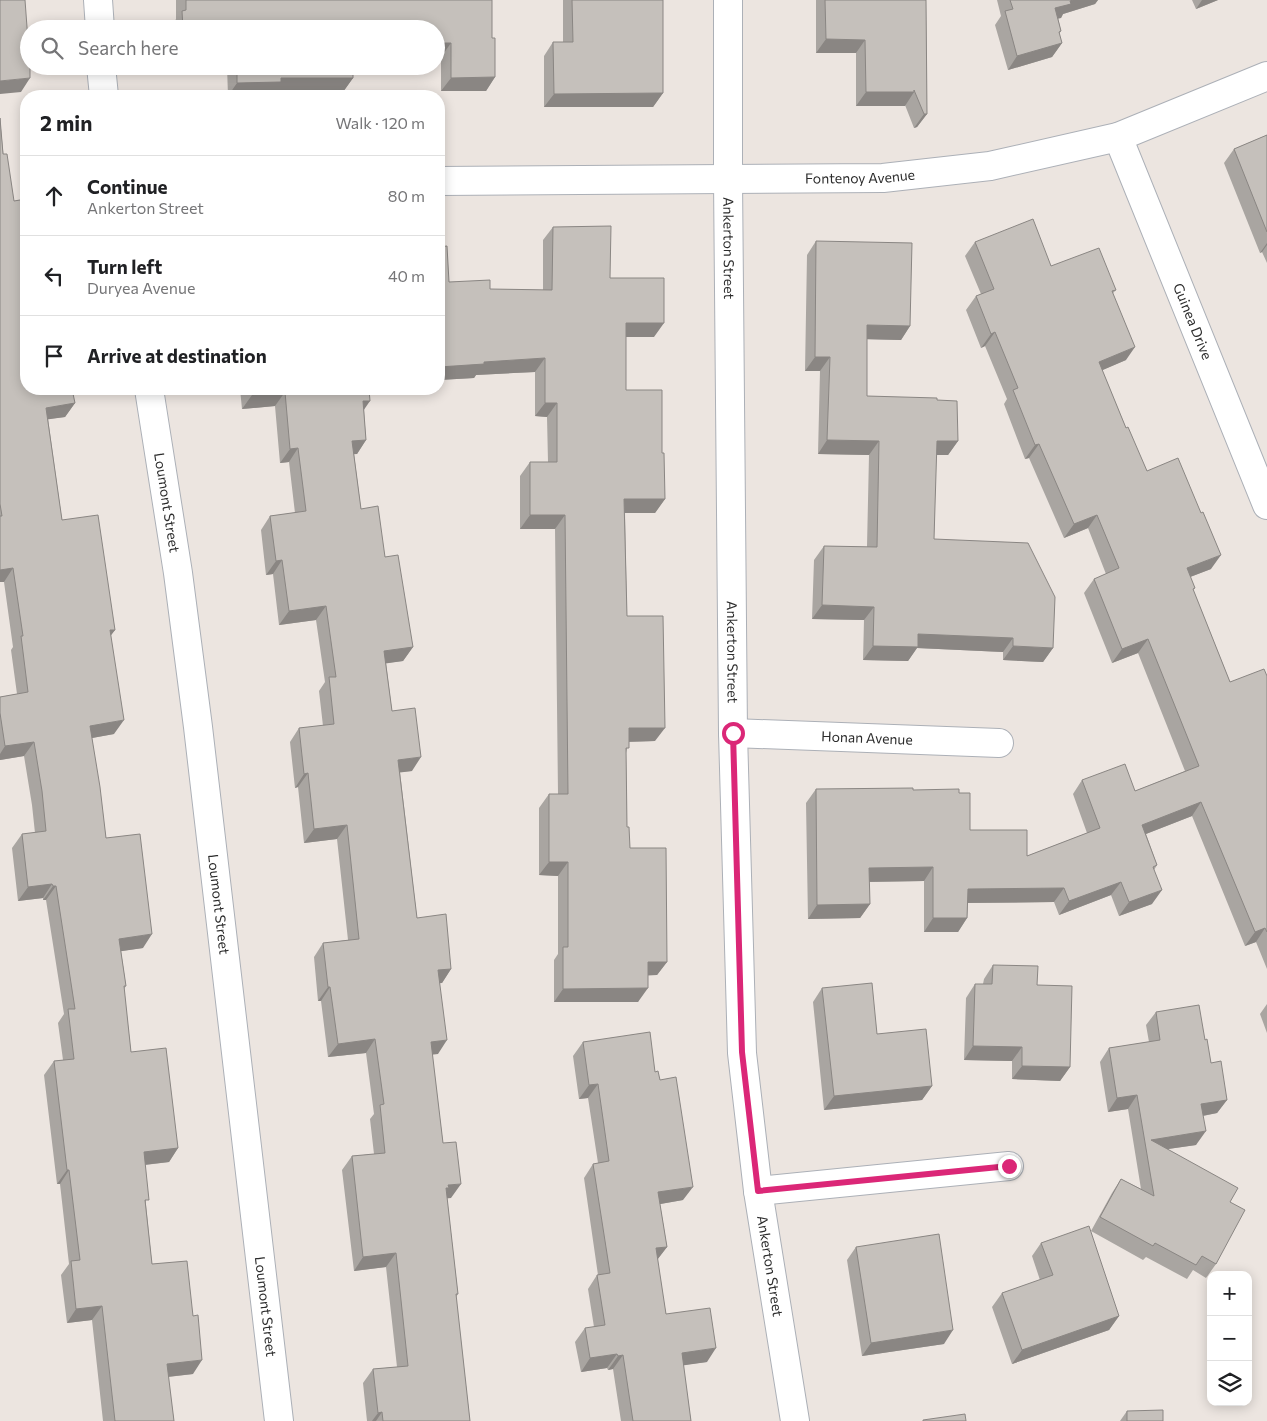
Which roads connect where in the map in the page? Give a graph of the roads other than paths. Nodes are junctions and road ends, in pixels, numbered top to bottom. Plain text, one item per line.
1 (98, 0) edge
2 (728, 0) edge
3 (99, 20) edge
4 (103, 75) edge
5 (1267, 76) edge
6 (104, 90) edge
7 (1118, 137) junction
8 (728, 179) junction
9 (445, 181) edge
10 (150, 395) edge
11 (1267, 504) edge
12 (733, 733) junction
13 (999, 743) dead end
14 (1009, 1166) dead end
15 (758, 1191) junction
16 (279, 1421) edge
17 (795, 1421) edge

1 - 3 street
2 - 8 street, Ankerton Street
4 - 6 street
5 - 7 street, Fontenoy Avenue
7 - 8 street, Fontenoy Avenue
7 - 11 street, Guinea Drive
8 - 9 street, Fontenoy Avenue
8 - 12 street, Ankerton Street
10 - 16 street, Loumont Street
12 - 13 street, Honan Avenue
12 - 15 street, Ankerton Street
14 - 15 street
15 - 17 street, Ankerton Street

